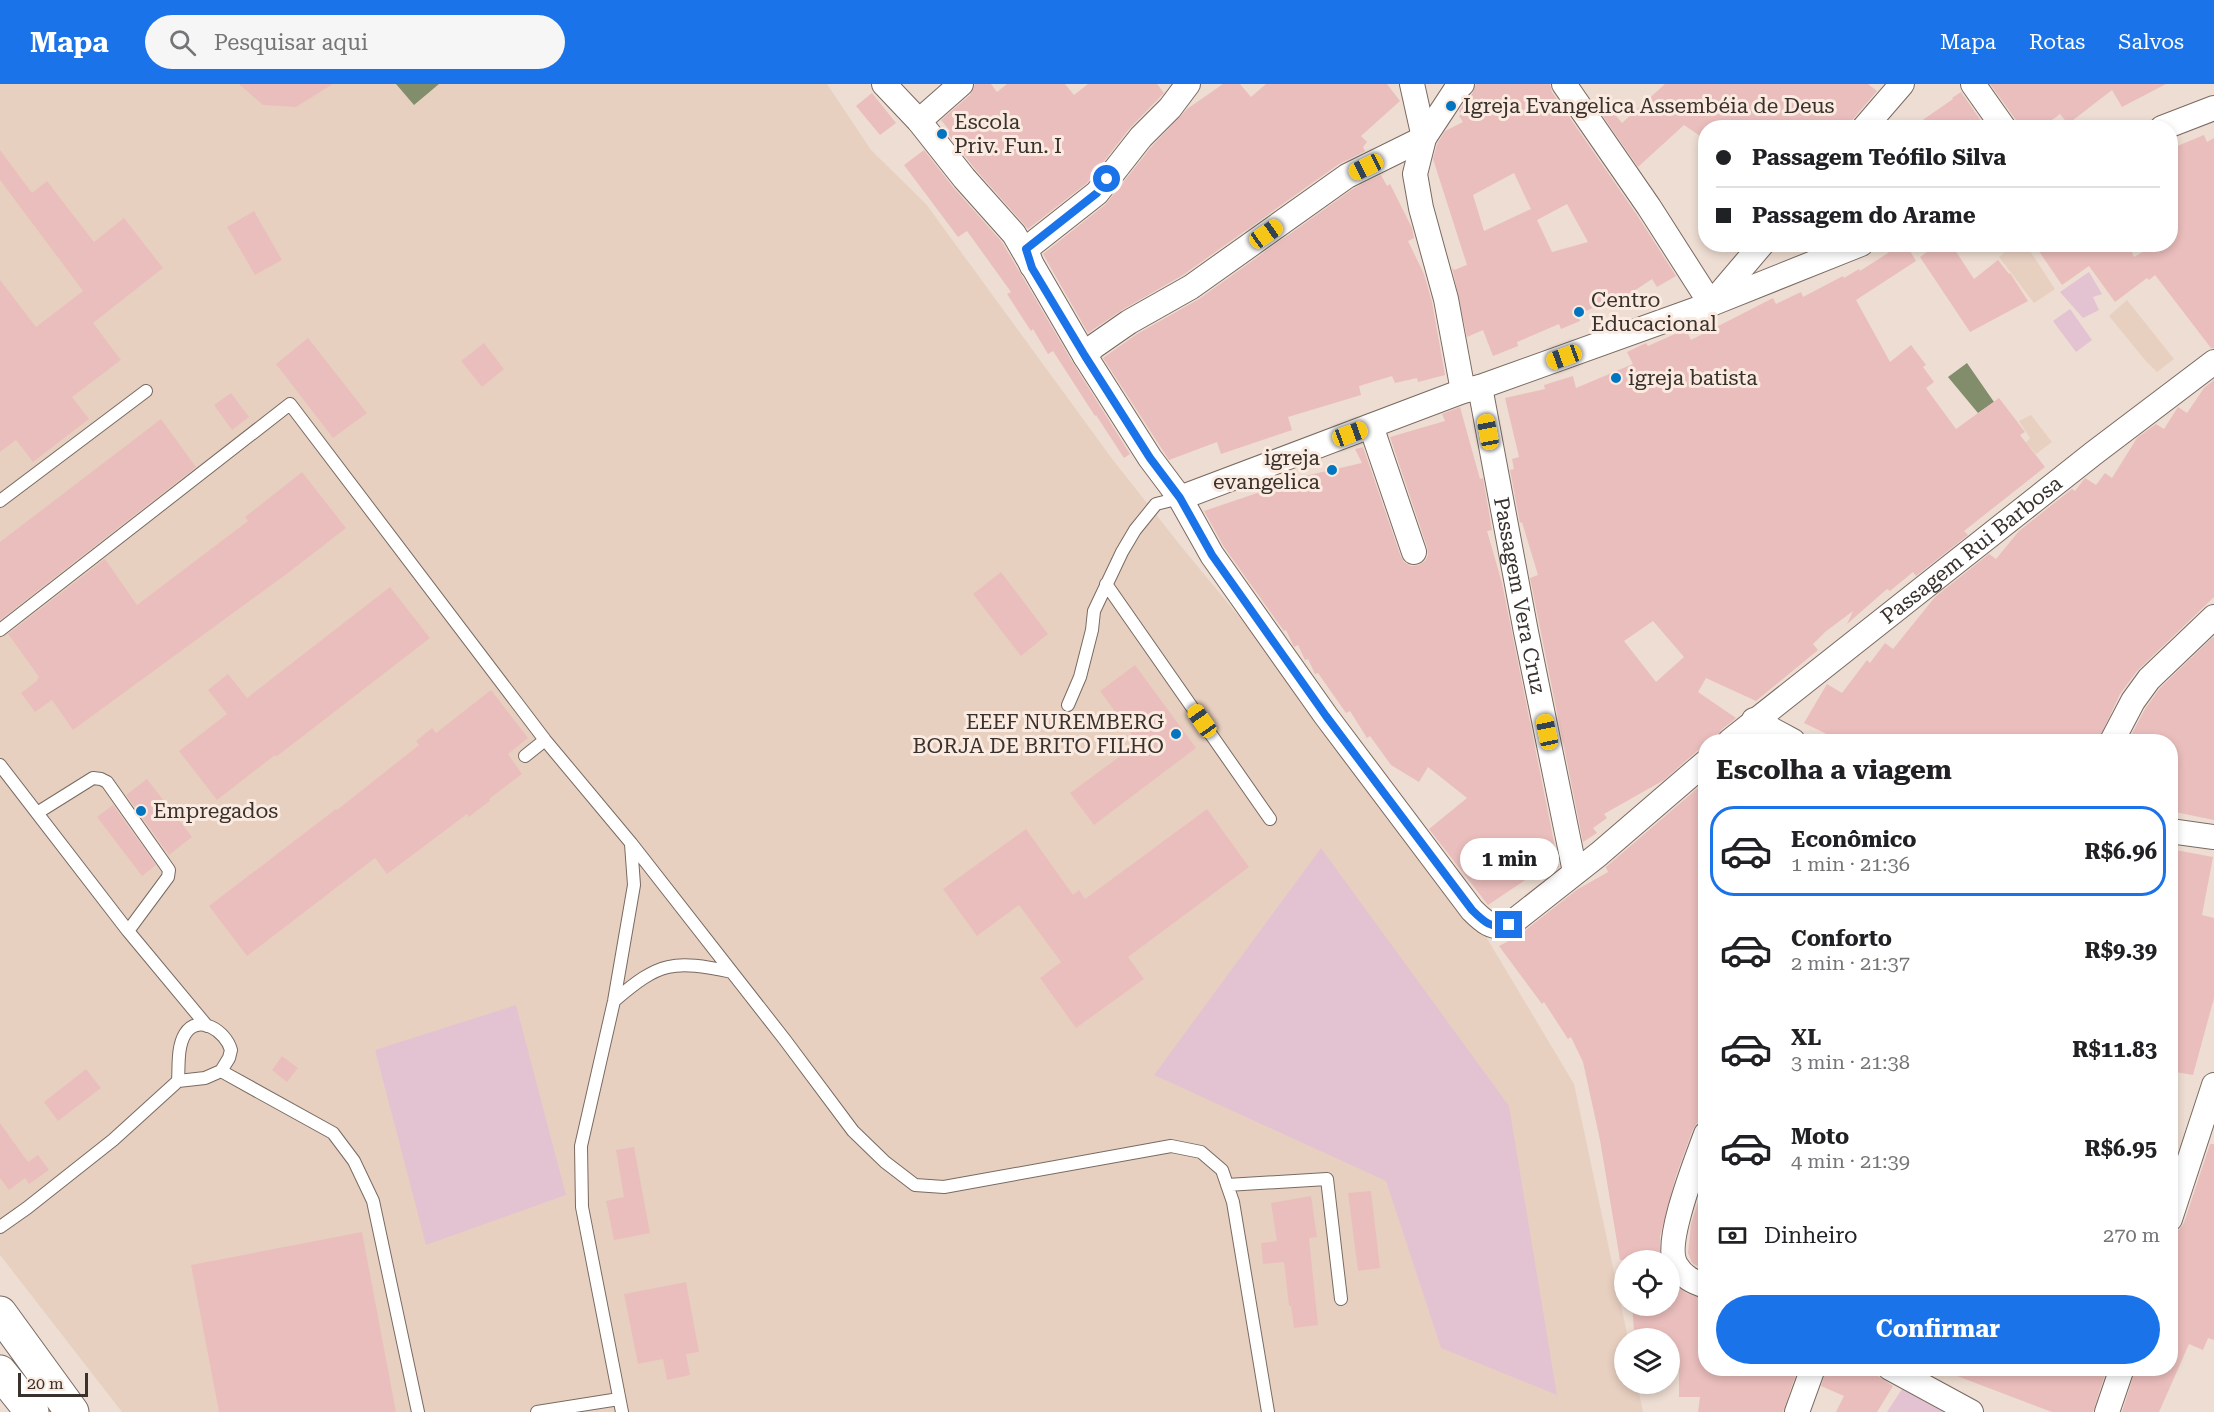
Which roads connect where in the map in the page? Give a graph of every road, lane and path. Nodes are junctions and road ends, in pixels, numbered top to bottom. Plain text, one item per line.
1 (884, 84) edge
2 (961, 84) edge
3 (1188, 84) edge
4 (1412, 84) edge
5 (1462, 84) edge
6 (1564, 84) edge
7 (1902, 84) edge
8 (1973, 84) edge
9 (2214, 108) edge
10 (1871, 120) edge
11 (1998, 120) edge
12 (919, 121) junction
13 (2178, 122) edge
14 (1424, 138) junction
15 (1755, 252) edge
16 (1841, 252) edge
17 (1032, 268) junction
18 (1711, 304) junction
19 (1085, 356) junction
20 (2214, 362) edge
21 (1471, 389) junction
22 (146, 391) dead end
23 (1371, 426) junction
24 (1180, 498) junction
25 (0, 501) edge
26 (1413, 552) dead end
27 (1106, 584) junction
28 (2214, 617) edge
29 (0, 630) edge
30 (1068, 705) dead end
31 (1754, 720) junction
32 (1738, 734) edge
33 (1780, 734) edge
34 (2116, 734) edge
35 (545, 740) junction
36 (525, 756) dead end
37 (0, 765) edge
38 (1698, 769) edge
39 (37, 813) junction
40 (1270, 819) dead end
41 (2178, 832) edge
42 (2214, 837) edge
43 (631, 843) junction
44 (1575, 872) junction
45 (128, 931) junction
46 (732, 972) junction
47 (614, 1001) junction
48 (207, 1026) junction
49 (221, 1071) junction
50 (178, 1081) junction
51 (2214, 1085) edge
52 (1698, 1157) edge
53 (1227, 1185) junction
54 (2178, 1195) edge
55 (0, 1227) edge
56 (1698, 1283) edge
57 (1341, 1299) dead end
58 (0, 1313) edge
59 (0, 1372) edge
60 (1810, 1376) edge
61 (1905, 1376) edge
62 (2119, 1376) edge
63 (0, 1399) edge
64 (619, 1399) junction
65 (10, 1412) edge
66 (32, 1412) edge
67 (72, 1412) edge
68 (418, 1412) edge
69 (537, 1412) edge
70 (622, 1412) edge
71 (1268, 1412) edge
72 (1797, 1412) edge
73 (1971, 1412) edge
74 (2107, 1412) edge

1 - 12 street
2 - 12 street
3 - 17 street
4 - 14 street, Passagem Vera Cruz
5 - 14 street
6 - 18 street
7 - 10 street
8 - 11 street
9 - 13 street
12 - 17 street
14 - 19 street
14 - 21 street, Passagem Vera Cruz
15 - 18 street
16 - 18 street
17 - 19 street
18 - 21 street
19 - 24 street
20 - 31 street, Passagem Rui Barbosa
21 - 23 street
21 - 44 street, Passagem Vera Cruz
22 - 25 lane
23 - 24 street
23 - 26 street
24 - 27 lane
24 - 44 street
27 - 30 lane
27 - 40 lane
28 - 34 street
29 - 35 lane
31 - 32 street, Passagem Rui Barbosa
31 - 33 street
35 - 36 lane
35 - 43 lane
37 - 39 lane
38 - 44 street
39 - 45 lane
39 - 45 lane
41 - 42 street
43 - 46 lane
43 - 47 lane
45 - 48 lane
46 - 47 lane
46 - 53 lane
47 - 64 lane
48 - 49 lane
48 - 50 lane
49 - 50 lane
49 - 68 lane
50 - 55 lane
51 - 54 street
52 - 56 street
53 - 57 lane
53 - 71 lane
58 - 67 main road
59 - 66 main road
60 - 72 street
61 - 73 street
62 - 74 street
63 - 65 main road
64 - 69 lane
64 - 70 lane

